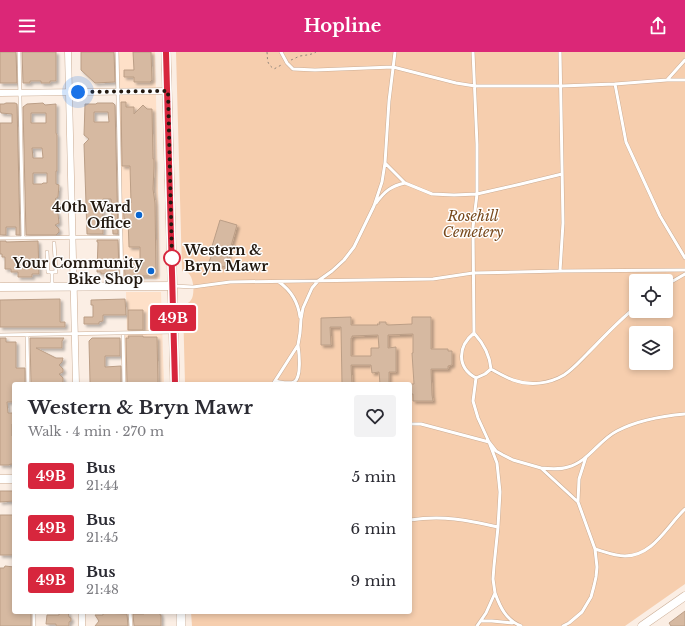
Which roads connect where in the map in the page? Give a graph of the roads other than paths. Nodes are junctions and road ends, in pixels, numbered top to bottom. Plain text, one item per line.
1 (19, 52) edge
2 (68, 52) edge
3 (117, 52) edge
4 (166, 52) edge
5 (281, 52) edge
6 (395, 52) edge
7 (473, 52) edge
8 (560, 52) edge
9 (685, 60) edge
10 (393, 67) junction
11 (667, 80) junction
12 (685, 80) edge
13 (614, 84) junction
14 (475, 86) junction
15 (561, 86) junction
16 (168, 91) junction
17 (69, 92) junction
18 (118, 92) junction
19 (0, 93) edge
20 (20, 93) junction
21 (385, 163) junction
22 (562, 174) junction
23 (405, 183) junction
24 (477, 194) junction
25 (374, 206) junction
26 (72, 237) junction
27 (121, 237) junction
28 (0, 238) edge
29 (23, 238) junction
30 (54, 243) dead end
31 (47, 252) dead end
32 (685, 258) edge
33 (685, 270) edge
34 (560, 271) junction
35 (52, 272) junction
36 (473, 273) junction
37 (685, 274) edge
38 (278, 281) junction
39 (318, 281) junction
40 (673, 281) edge
41 (122, 286) junction
42 (173, 286) junction
43 (0, 287) edge
44 (52, 287) junction
45 (73, 287) junction
46 (629, 313) edge
47 (301, 319) junction
48 (174, 332) junction
49 (123, 333) junction
50 (474, 333) junction
51 (27, 334) junction
52 (75, 334) junction
53 (0, 335) edge
54 (298, 345) junction
55 (491, 369) junction
56 (476, 378) junction
57 (28, 382) edge
58 (76, 382) edge
59 (124, 382) edge
60 (175, 382) edge
61 (274, 382) edge
62 (685, 414) edge
63 (412, 424) edge
64 (489, 442) junction
65 (586, 457) junction
66 (541, 468) junction
67 (0, 479) edge
68 (12, 479) edge
69 (578, 502) junction
70 (685, 509) edge
71 (412, 520) edge
72 (498, 527) junction
73 (595, 549) junction
74 (495, 593) junction
75 (685, 596) edge
76 (34, 614) edge
77 (82, 614) edge
78 (130, 614) edge
79 (181, 614) edge
80 (481, 620) junction
81 (514, 624) junction
82 (34, 626) edge
83 (82, 626) edge
84 (131, 626) edge
85 (181, 626) edge
86 (477, 626) edge
87 (521, 626) edge
88 (563, 626) edge
89 (642, 626) edge

1 - 20 lane
2 - 17 street
3 - 18 lane
4 - 16 main road
5 - 10 lane
6 - 10 lane
7 - 14 lane
8 - 15 lane
9 - 11 lane
10 - 14 lane
10 - 21 lane
11 - 12 lane
11 - 13 lane
13 - 15 lane
13 - 32 lane
14 - 15 lane
14 - 24 lane
15 - 22 lane
16 - 18 street
16 - 42 main road
17 - 18 street
17 - 20 street
17 - 26 street
18 - 27 lane
19 - 20 street
20 - 29 lane
21 - 23 lane
21 - 25 lane
22 - 24 lane
22 - 34 lane
23 - 24 lane
23 - 25 lane
24 - 36 lane
25 - 39 lane
26 - 27 lane
26 - 29 lane
26 - 45 street
27 - 41 lane
28 - 29 lane
30 - 35 lane
31 - 35 lane
33 - 34 lane
34 - 36 lane
35 - 44 lane
36 - 39 lane
36 - 50 lane
37 - 40 lane
38 - 39 lane
38 - 42 lane
38 - 47 lane
39 - 47 lane
41 - 42 street
41 - 45 street
42 - 48 main road
43 - 44 street
44 - 45 street
45 - 52 street
46 - 55 lane
47 - 54 lane
48 - 49 lane
48 - 60 main road
49 - 52 lane
49 - 59 lane
50 - 55 lane
50 - 56 lane
51 - 52 lane
51 - 53 lane
51 - 57 lane
52 - 58 street
54 - 61 lane
54 - 61 lane
55 - 56 lane
56 - 64 lane
62 - 65 lane
63 - 64 lane
64 - 66 lane
64 - 72 lane
65 - 66 lane
65 - 69 lane
66 - 69 lane
67 - 68 street
69 - 73 lane
70 - 73 lane
71 - 72 lane
72 - 74 lane
73 - 88 lane
74 - 80 lane
74 - 81 lane
75 - 89 street
76 - 82 lane
77 - 83 street
78 - 84 lane
79 - 85 main road
80 - 81 lane
80 - 86 lane
81 - 87 lane

